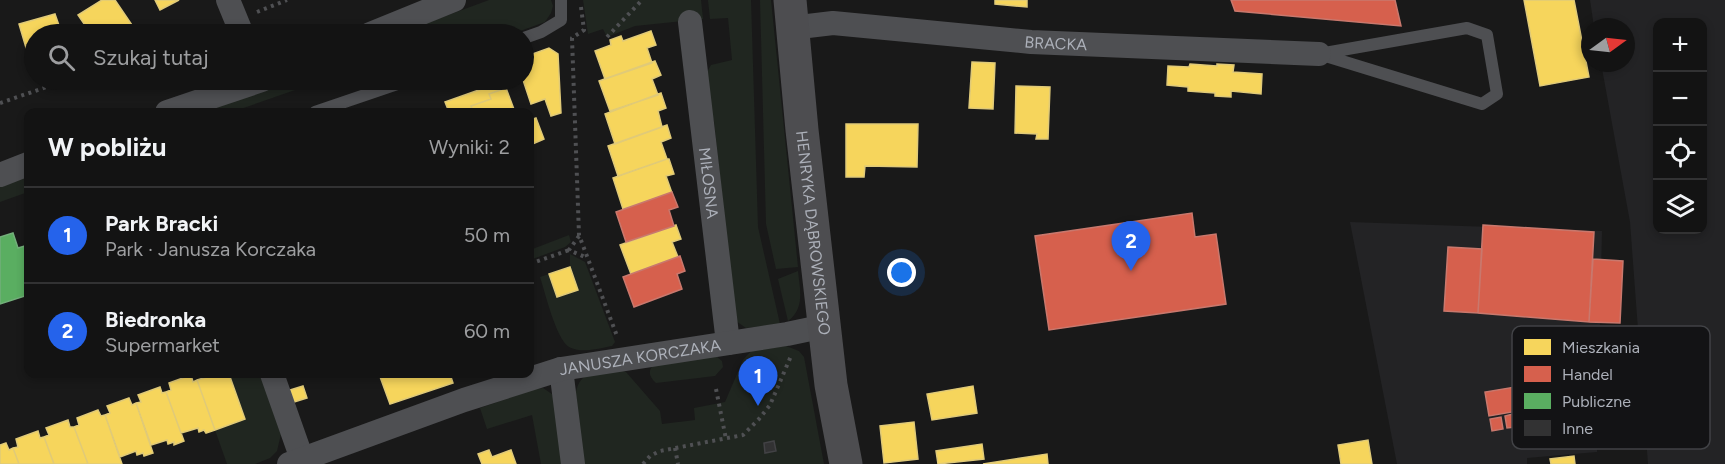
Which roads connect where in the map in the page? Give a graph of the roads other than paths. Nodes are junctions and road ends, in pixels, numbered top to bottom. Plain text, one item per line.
1 (228, 0) edge
2 (454, 0) edge
3 (561, 0) edge
4 (790, 7) edge
5 (690, 22) dead end
6 (238, 24) edge
7 (395, 24) edge
8 (534, 34) edge
9 (1319, 54) junction
10 (233, 90) edge
11 (380, 90) edge
12 (182, 108) edge
13 (327, 108) edge
14 (24, 166) edge
15 (0, 175) edge
16 (825, 326) junction
17 (728, 343) junction
18 (561, 369) junction
19 (273, 378) edge
20 (533, 378) edge
21 (534, 378) edge
22 (296, 461) edge
23 (573, 464) edge
24 (846, 464) edge

1 - 6 street
2 - 7 street
3 - 8 lane
4 - 9 street, BRACKA
4 - 16 street, HENRYKA DĄBROWSKIEGO
5 - 17 street, MIŁOSNA
9 - 9 lane
10 - 12 street
11 - 13 lane
14 - 15 street
16 - 17 street, JANUSZA KORCZAKA
16 - 24 street, HENRYKA DĄBROWSKIEGO
17 - 18 street, JANUSZA KORCZAKA
18 - 21 street, JANUSZA KORCZAKA
18 - 23 street
19 - 22 street
20 - 22 street, JANUSZA KORCZAKA

